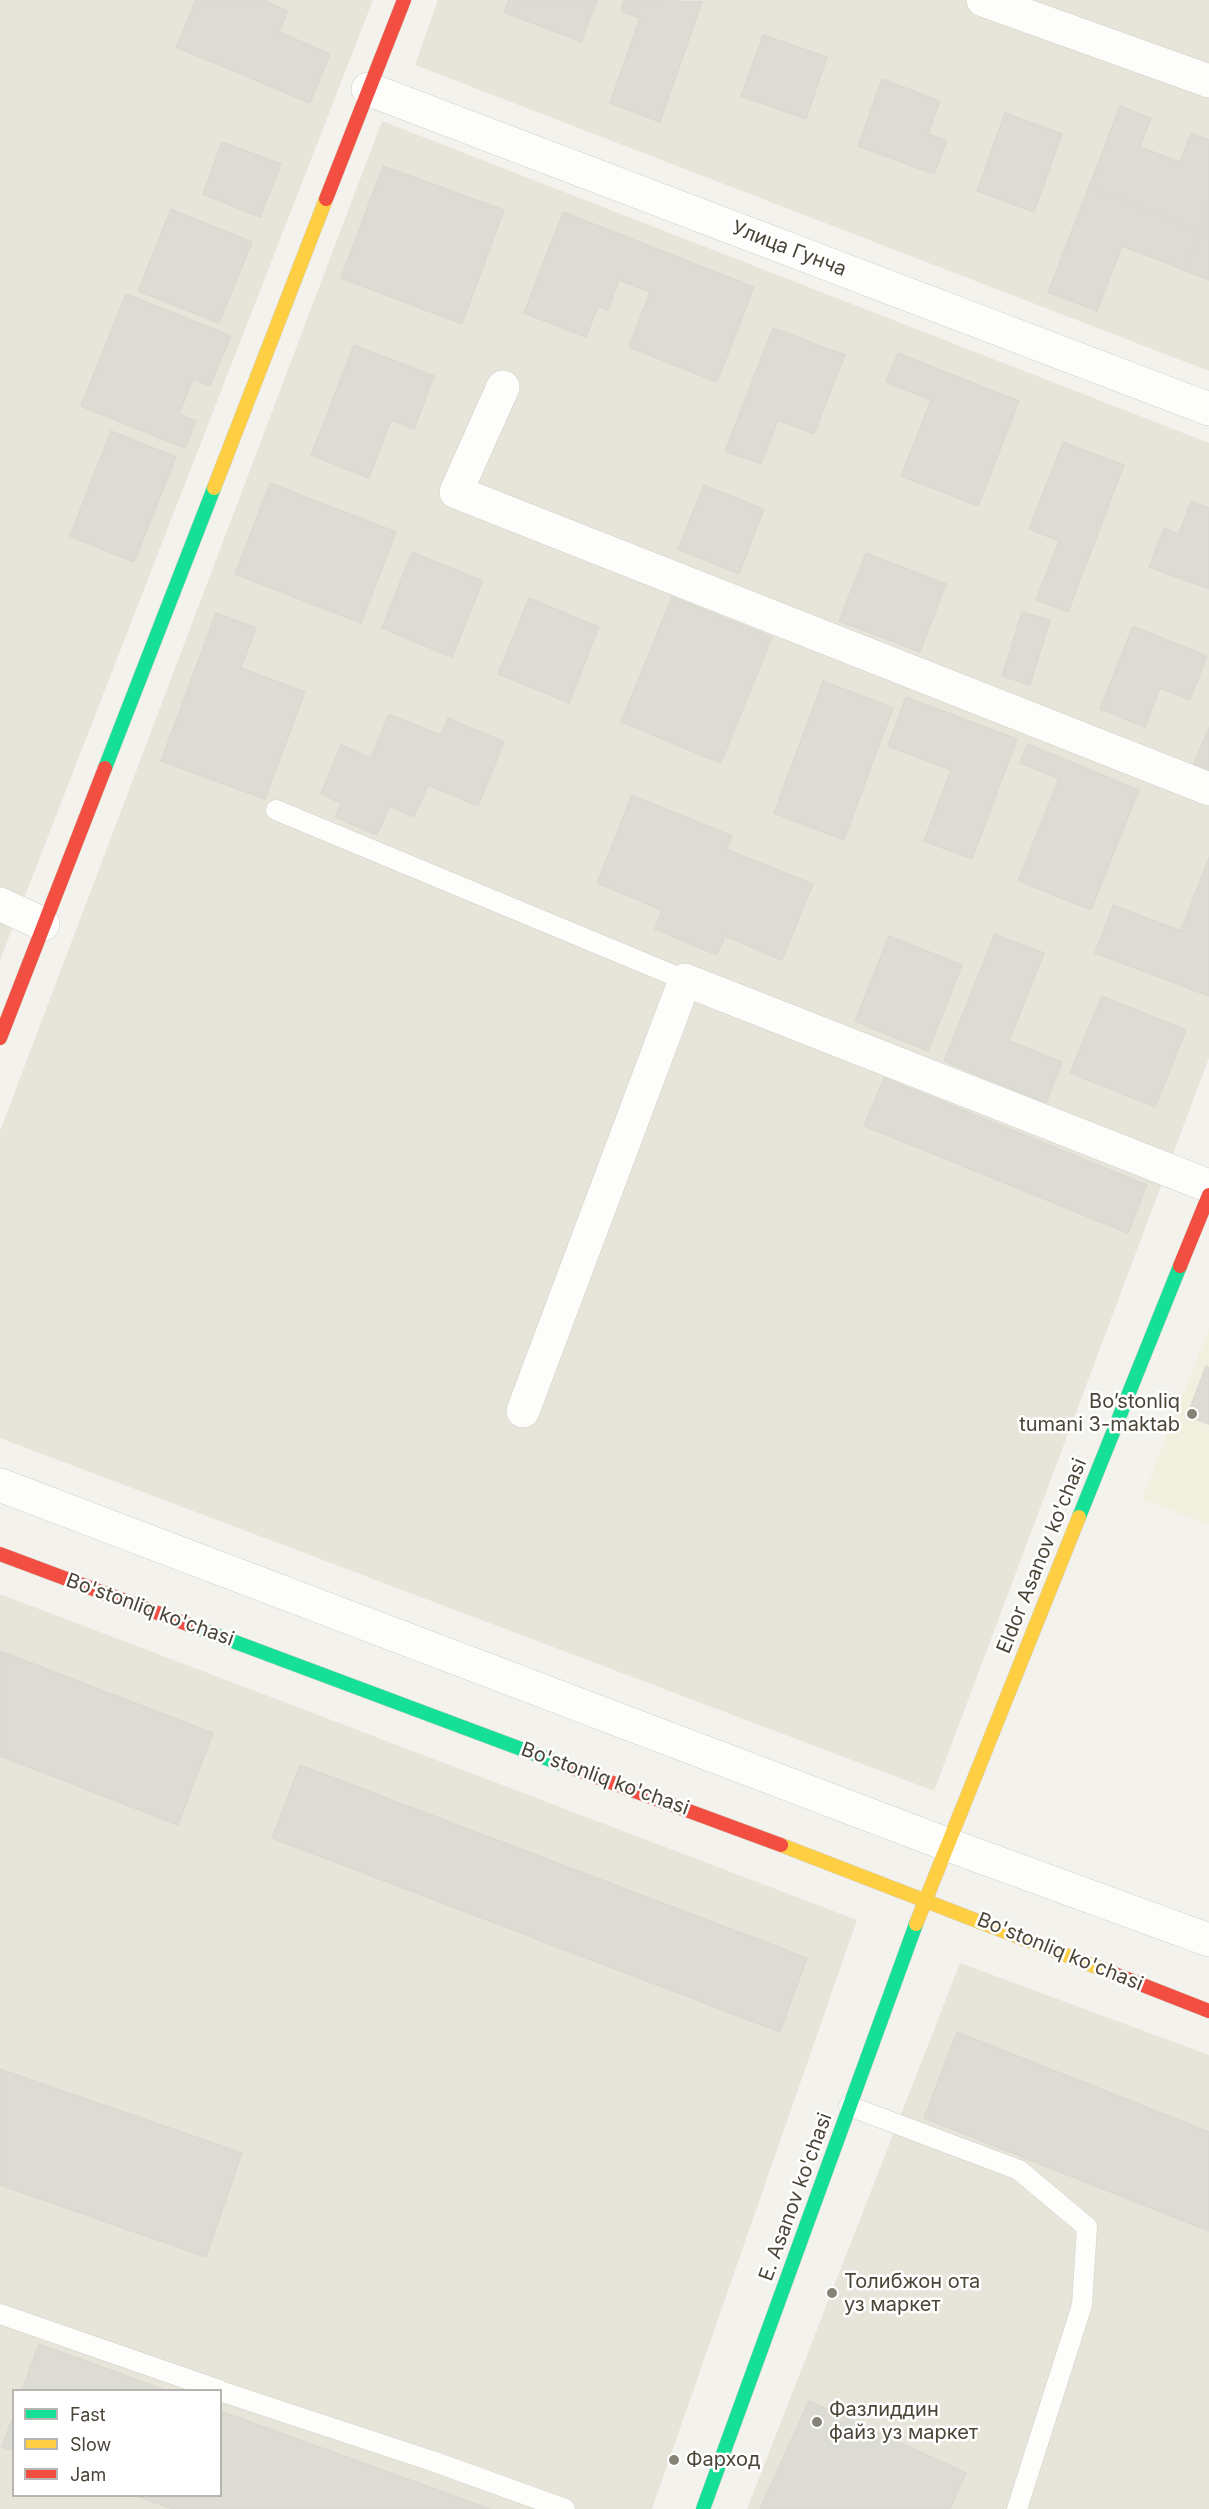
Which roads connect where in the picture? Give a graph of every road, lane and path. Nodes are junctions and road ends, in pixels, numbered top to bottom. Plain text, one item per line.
1 (404, 0) edge
2 (983, 0) edge
3 (1209, 81) edge
4 (368, 89) junction
5 (503, 387) dead end
6 (1209, 410) edge
7 (1209, 789) edge
8 (276, 810) dead end
9 (0, 904) edge
10 (43, 924) junction
11 (685, 980) junction
12 (0, 1038) edge
13 (1209, 1186) edge
14 (1209, 1195) edge
15 (523, 1411) dead end
16 (0, 1485) edge
17 (0, 1554) edge
18 (946, 1844) junction
19 (925, 1899) junction
20 (1209, 1940) edge
21 (1209, 2011) edge
22 (849, 2106) junction
23 (0, 2314) edge
24 (214, 2389) edge
25 (222, 2392) edge
26 (565, 2509) edge
27 (703, 2509) edge
28 (1017, 2509) edge

1 - 4 street
2 - 3 street
4 - 6 street, Улица Гунча
4 - 10 street
5 - 7 street
8 - 11 lane
9 - 10 street
10 - 12 street
11 - 13 street
11 - 15 street
14 - 18 street, Eldor Asanov ko'chasi
16 - 18 street
17 - 19 street, Bo'stonliq ko'chasi
18 - 19 street, Eldor Asanov ko'chasi
18 - 20 street
19 - 21 street, Bo'stonliq ko'chasi
19 - 22 street, E. Asanov ko'chasi
22 - 27 street, E. Asanov ko'chasi
22 - 28 lane
23 - 24 lane
25 - 26 lane

